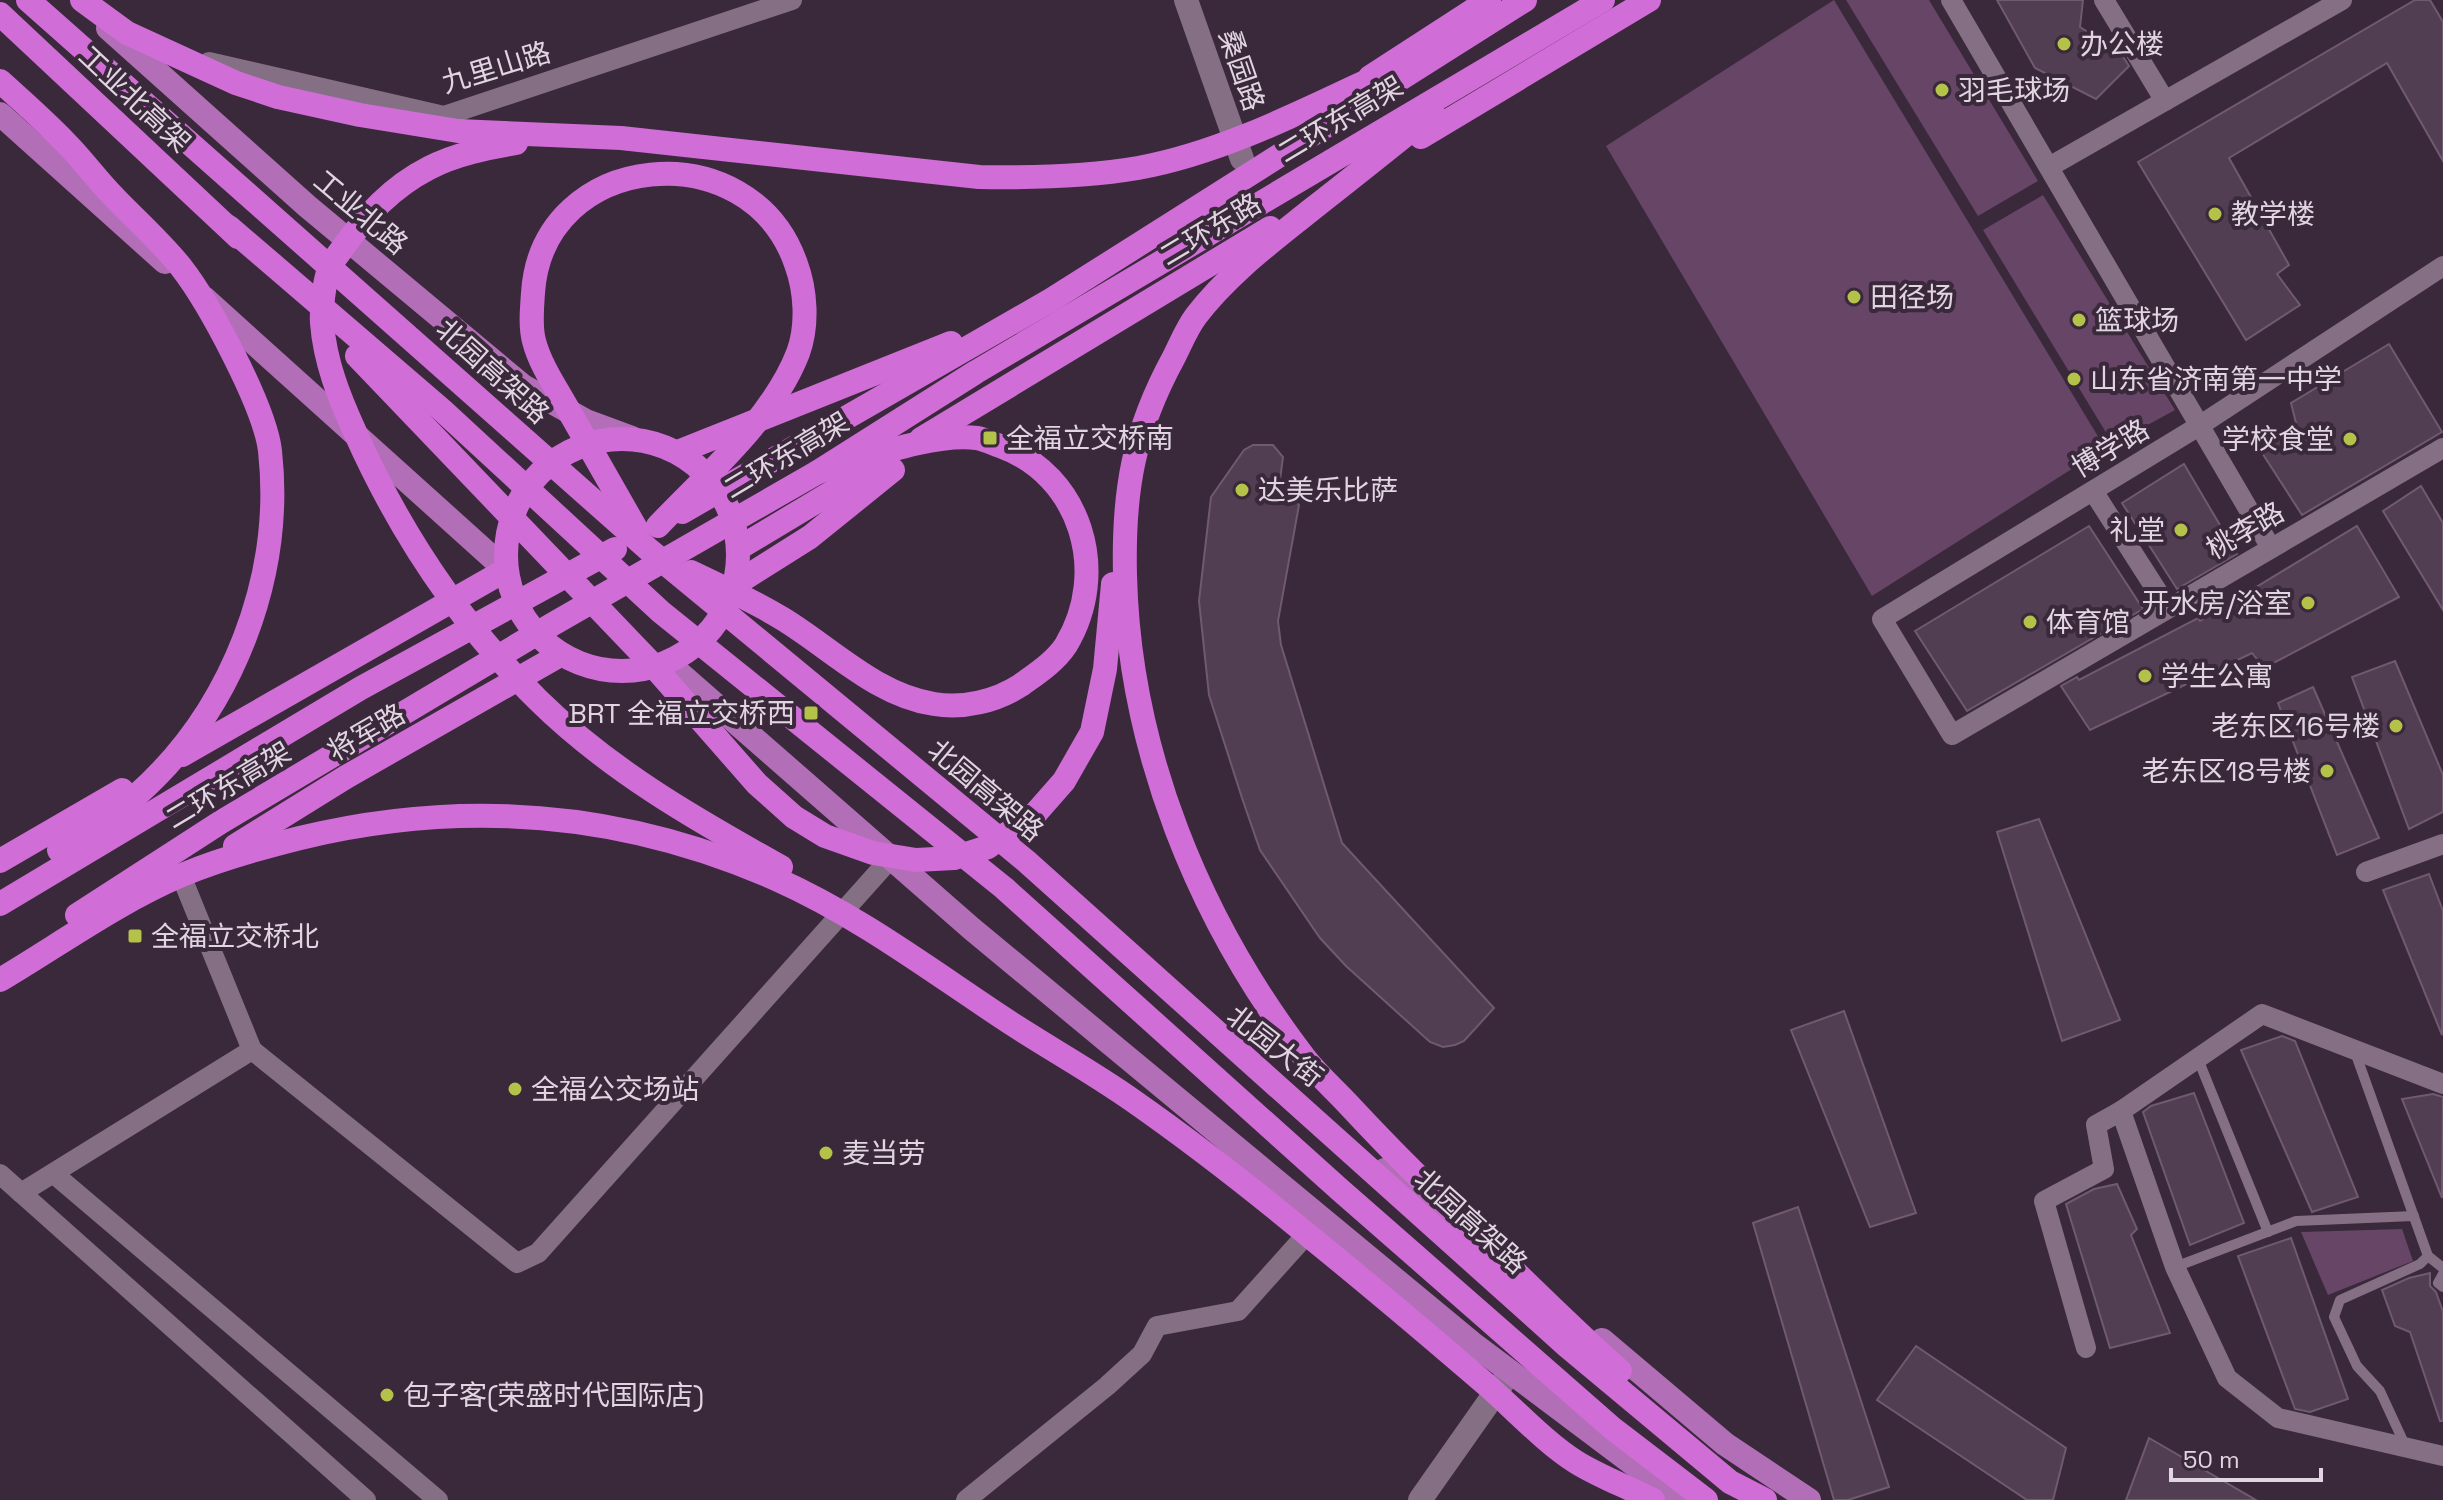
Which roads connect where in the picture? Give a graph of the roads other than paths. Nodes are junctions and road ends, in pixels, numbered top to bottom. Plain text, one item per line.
1 (28, 0) edge
2 (72, 0) edge
3 (82, 0) edge
4 (792, 0) edge
5 (1186, 0) edge
6 (1489, 0) edge
7 (1525, 0) edge
8 (1603, 0) edge
9 (1649, 0) edge
10 (1951, 0) edge
11 (2104, 0) edge
12 (2342, 0) edge
13 (0, 14) edge
14 (1471, 33) junction
15 (118, 36) junction
16 (1491, 67) junction
17 (0, 81) edge
18 (2165, 101) junction
19 (0, 114) edge
20 (168, 124) joint
21 (621, 138) junction
22 (1242, 159) junction
23 (2049, 167) junction
24 (229, 227) junction
25 (2443, 266) edge
26 (954, 342) junction
27 (966, 411) junction
28 (2199, 426) junction
29 (632, 438) junction
30 (2443, 448) edge
31 (678, 452) junction
32 (818, 472) junction
33 (713, 482) junction
34 (1127, 488) junction
35 (2093, 491) junction
36 (658, 526) junction
37 (739, 548) junction
38 (2271, 548) junction
39 (648, 549) junction
40 (506, 570) junction
41 (737, 583) junction
42 (2168, 608) junction
43 (723, 615) junction
44 (560, 655) junction
45 (669, 664) junction
46 (1952, 735) joint
47 (2443, 844) edge
48 (891, 858) junction
49 (0, 861) edge
50 (2366, 872) dead end
51 (182, 878) junction
52 (0, 888) edge
53 (0, 904) edge
54 (833, 909) junction
55 (0, 961) edge
56 (0, 980) edge
57 (0, 990) edge
58 (2354, 1049) junction
59 (252, 1050) junction
60 (2198, 1059) junction
61 (2443, 1084) edge
62 (2121, 1111) junction
63 (0, 1174) edge
64 (54, 1174) junction
65 (21, 1193) junction
66 (2414, 1216) junction
67 (2268, 1232) junction
68 (1307, 1234) junction
69 (2428, 1256) junction
70 (2175, 1267) junction
71 (2443, 1268) edge
72 (2443, 1274) edge
73 (2443, 1287) edge
74 (2086, 1348) dead end
75 (1510, 1372) junction
76 (2405, 1445) junction
77 (2443, 1456) edge
78 (366, 1500) edge
79 (438, 1500) edge
80 (966, 1500) edge
81 (1420, 1500) edge
82 (1653, 1500) edge
83 (1681, 1500) edge
84 (1706, 1500) edge
85 (1765, 1500) edge
86 (1783, 1500) edge
87 (1809, 1500) edge

1 - 20 highway, 工业北高架
2 - 15 main road, 工业北路
3 - 21 highway
4 - 15 street, 九里山路
5 - 22 street, 桑园路
6 - 22 highway, 二环东路
7 - 14 highway, 二环东高架
8 - 16 highway, 二环东高架
9 - 27 highway, 二环东路
10 - 23 street
11 - 18 street
12 - 18 street
13 - 24 highway, 工业北高架
14 - 21 highway
14 - 36 highway, 二环东高架
15 - 29 main road, 工业北路
16 - 32 highway, 二环东高架
16 - 34 highway
17 - 52 highway
18 - 23 street
19 - 40 main road
20 - 39 highway, 北园高架路
21 - 54 highway
22 - 26 highway, 二环东路
23 - 28 street
24 - 34 highway
24 - 84 highway
25 - 28 street, 博学路
26 - 31 highway, 二环东路
26 - 33 highway, 二环东路
27 - 37 highway, 二环东路
27 - 41 highway, 二环东路
28 - 35 street, 博学路
28 - 38 street
29 - 31 highway
29 - 40 highway
30 - 38 street, 桃李路
31 - 33 highway
32 - 39 highway
32 - 55 highway, 二环东高架
33 - 37 highway
34 - 86 highway
35 - 42 street
35 - 46 street, 博学路
36 - 39 highway
36 - 53 highway, 二环东高架
37 - 41 highway
38 - 42 street, 桃李路
39 - 85 highway, 北园高架路
40 - 44 highway
40 - 49 highway
41 - 43 highway
42 - 46 street, 桃李路
43 - 45 highway
43 - 87 main road, 北园大街
44 - 45 highway
44 - 51 highway, 将军路
45 - 48 main road
47 - 50 street
48 - 59 street
48 - 75 main road
51 - 57 highway, 将军路
51 - 59 street
54 - 56 highway
54 - 68 highway
58 - 60 street
58 - 61 street
58 - 66 lane
59 - 64 street
60 - 62 street
60 - 67 lane
62 - 70 street
62 - 74 street
63 - 65 street
64 - 65 street
64 - 79 street
65 - 78 street
66 - 67 lane
66 - 69 lane
67 - 70 lane
68 - 80 street
68 - 82 highway
69 - 71 lane
69 - 76 lane
70 - 76 street
72 - 73 lane
75 - 81 street
75 - 83 main road
76 - 77 street

